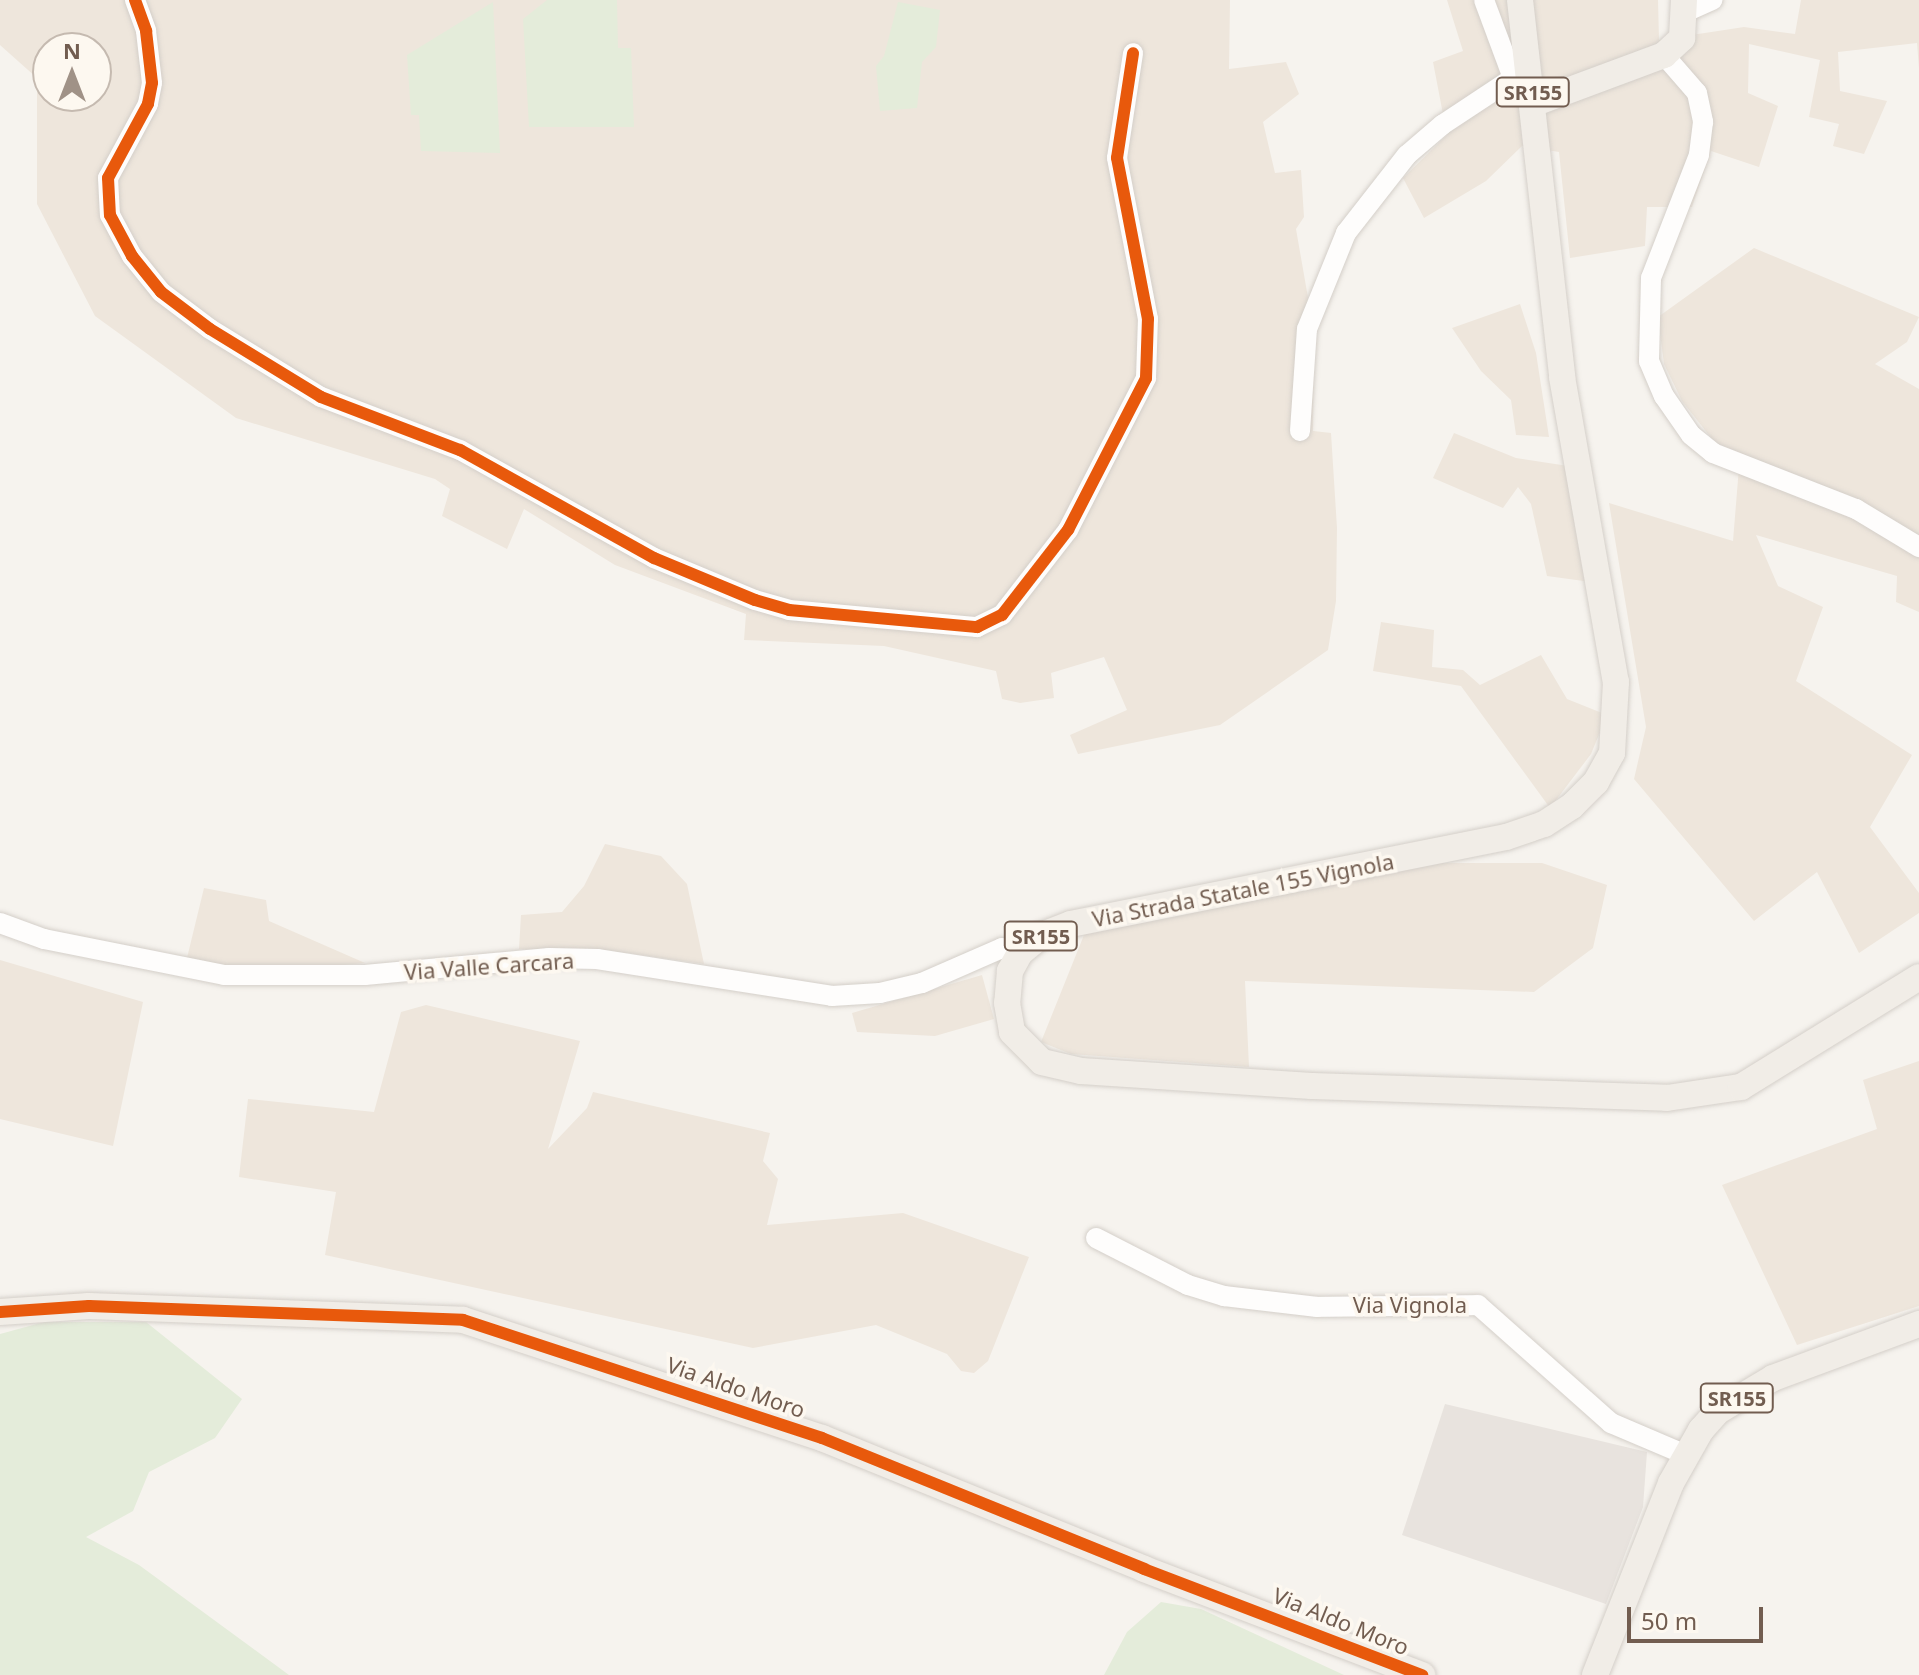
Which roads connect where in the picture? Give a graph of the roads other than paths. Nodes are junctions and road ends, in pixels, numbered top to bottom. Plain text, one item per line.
1 (135, 0) edge
2 (1484, 0) edge
3 (1520, 0) edge
4 (1712, 0) edge
5 (1684, 6) edge
6 (1133, 53) dead end
7 (1664, 55) junction
8 (1522, 77) junction
9 (1535, 103) junction
10 (1300, 431) dead end
11 (1919, 547) edge
12 (0, 923) edge
13 (1020, 953) junction
14 (1919, 977) edge
15 (1096, 1238) dead end
16 (0, 1312) edge
17 (1919, 1324) edge
18 (1686, 1455) junction
19 (1422, 1675) edge
20 (1595, 1675) edge

1 - 6 street
2 - 8 street
3 - 8 main road, SR155
4 - 5 street
5 - 7 main road
7 - 9 main road
7 - 11 street
8 - 9 main road, SR155
8 - 10 street
9 - 13 main road, Via Strada Statale 155 Vignola / SR155
12 - 13 street, Via Valle Carcara
13 - 14 main road, SR155
15 - 18 street, Via Vignola
16 - 19 main road, Via Aldo Moro
17 - 18 main road, SR155
18 - 20 main road, SR155

